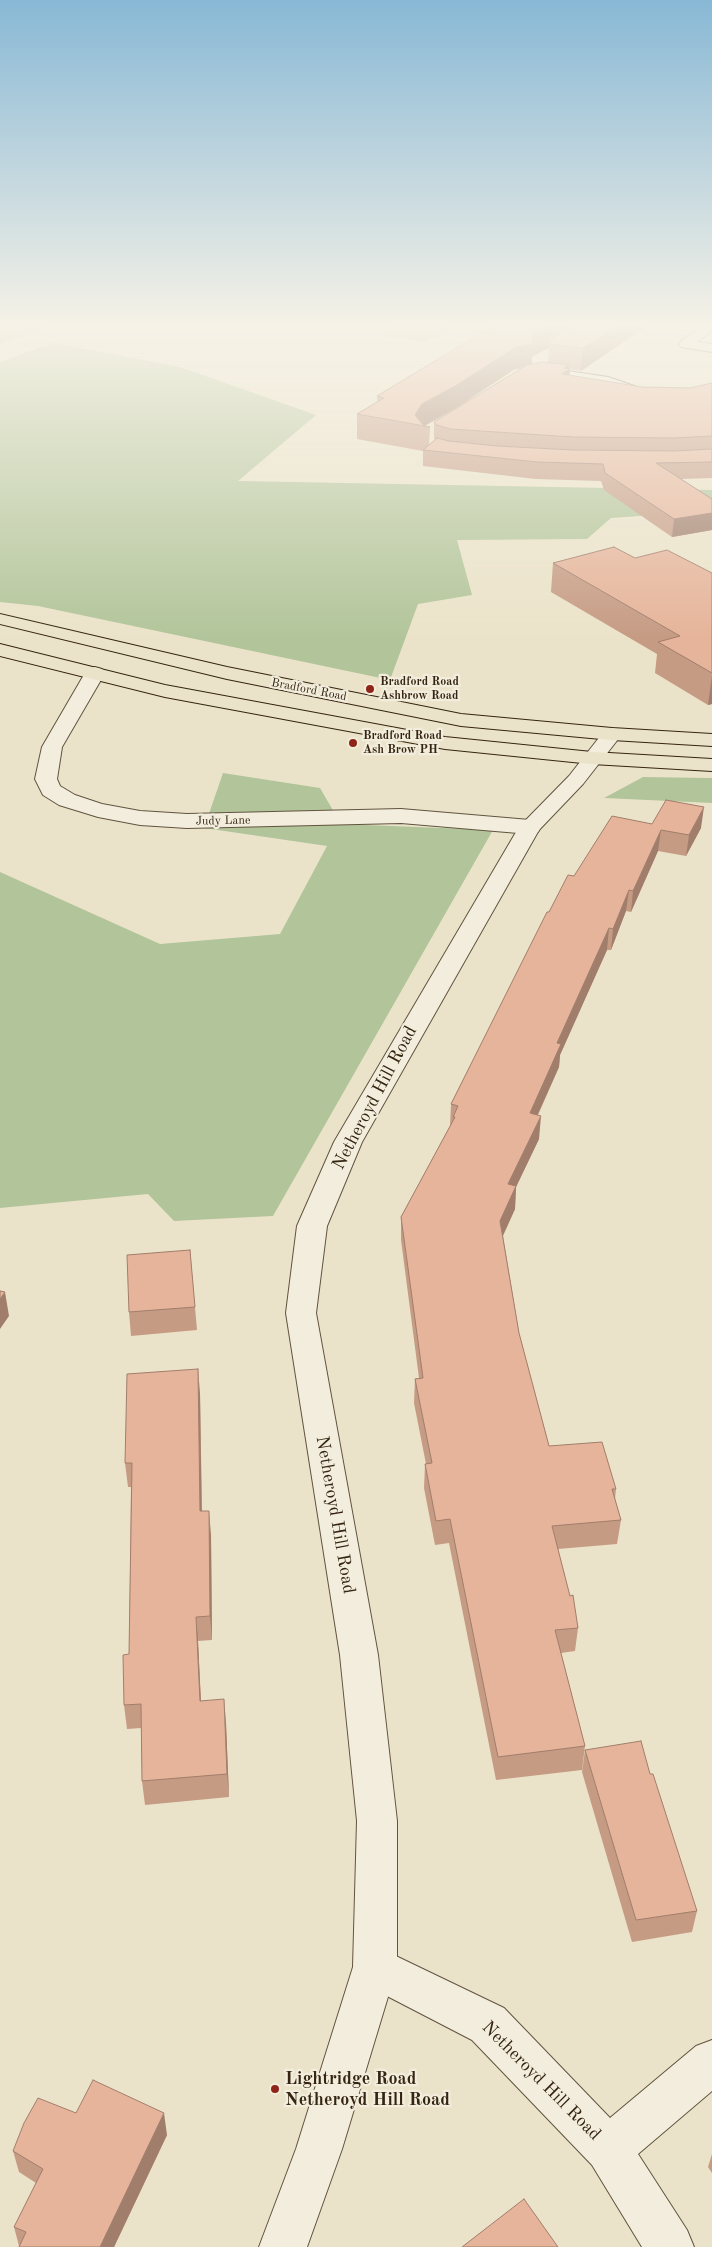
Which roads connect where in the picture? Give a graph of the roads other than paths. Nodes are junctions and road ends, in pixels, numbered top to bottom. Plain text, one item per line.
1 (0, 619) edge
2 (0, 650) edge
3 (95, 673) junction
4 (461, 720) junction
5 (612, 734) junction
6 (712, 740) edge
7 (445, 743) junction
8 (592, 758) junction
9 (712, 765) edge
10 (530, 827) junction
11 (375, 1968) junction
12 (712, 2062) edge
13 (608, 2149) junction
14 (283, 2247) edge
15 (670, 2247) edge

1 - 4 main road, Bradford Road
2 - 3 main road, Bradford Road
3 - 7 main road, Bradford Road
3 - 10 street, Judy Lane
4 - 5 main road, Bradford Road
4 - 7 main road
5 - 6 main road, Bradford Road
5 - 8 street, Netheroyd Hill Road
7 - 8 main road, Bradford Road
8 - 9 main road, Bradford Road
8 - 10 street, Netheroyd Hill Road
10 - 11 street, Netheroyd Hill Road
11 - 13 street, Netheroyd Hill Road
11 - 14 street
12 - 13 street
13 - 15 street, Netheroyd Hill Road

